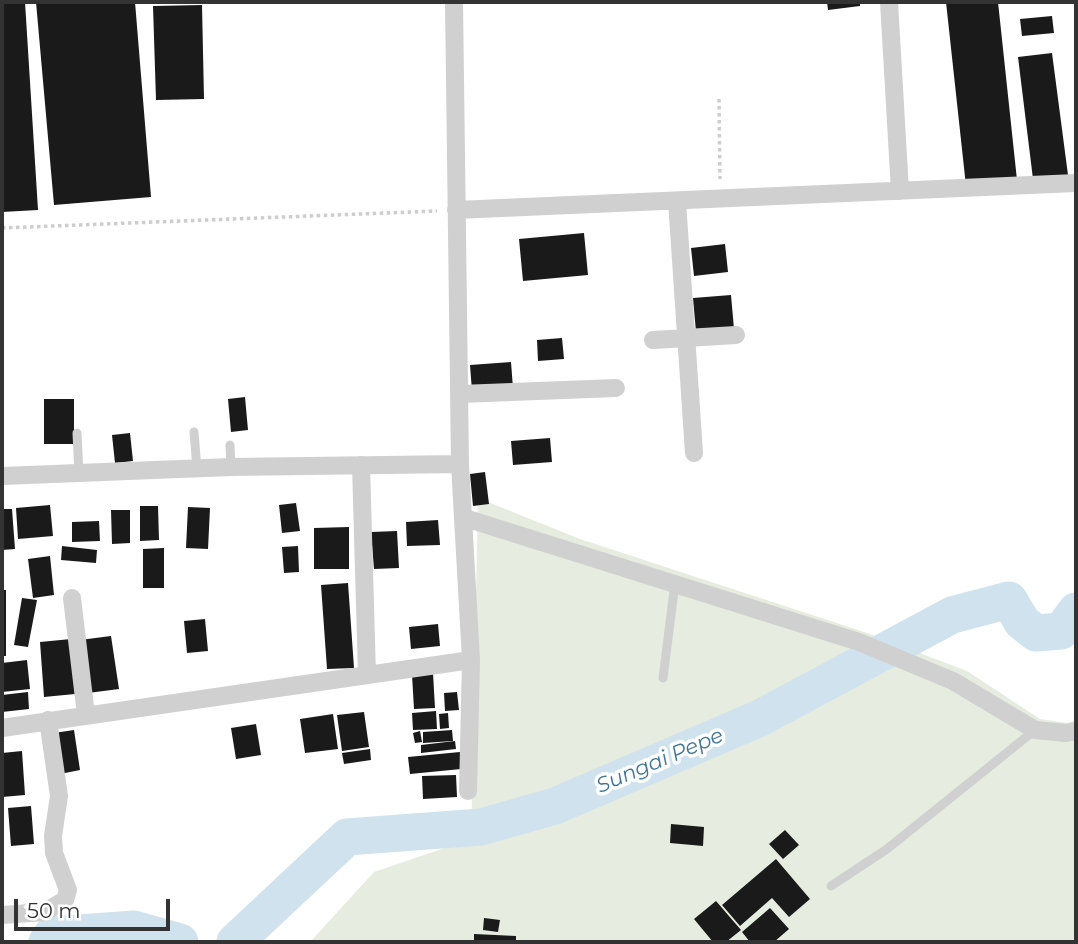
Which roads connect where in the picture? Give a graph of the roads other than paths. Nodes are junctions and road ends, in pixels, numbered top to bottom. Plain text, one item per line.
1 (454, 2) edge
2 (888, 2) edge
3 (1076, 183) edge
4 (900, 191) junction
5 (677, 201) junction
6 (456, 210) junction
7 (736, 335) dead end
8 (686, 338) junction
9 (653, 341) dead end
10 (616, 388) dead end
11 (460, 394) junction
12 (194, 432) dead end
13 (77, 433) dead end
14 (230, 445) dead end
15 (694, 453) dead end
16 (460, 464) junction
17 (361, 465) junction
18 (231, 467) junction
19 (197, 469) junction
20 (79, 474) junction
21 (2, 476) edge
22 (466, 518) junction
23 (675, 583) junction
24 (72, 598) dead end
25 (471, 660) junction
26 (367, 675) junction
27 (663, 678) dead end
28 (86, 715) junction
29 (48, 720) junction
30 (2, 728) edge
31 (1035, 730) junction
32 (1076, 731) edge
33 (467, 791) dead end
34 (831, 886) dead end
35 (2, 915) edge

1 - 6 street
2 - 4 street
3 - 4 street
4 - 5 street
5 - 6 street
5 - 8 street
6 - 11 street
7 - 8 street
8 - 9 street
8 - 15 street
10 - 11 street
11 - 16 street
12 - 19 lane
13 - 20 lane
14 - 18 lane
16 - 17 street
16 - 22 street
17 - 18 street
17 - 26 street
18 - 19 street
19 - 20 street
20 - 21 street
22 - 23 street
22 - 25 street
23 - 27 lane
23 - 31 street
24 - 28 street
25 - 26 street
25 - 33 street
26 - 28 street
28 - 29 street
29 - 30 street
29 - 35 street
31 - 32 street
31 - 34 lane

